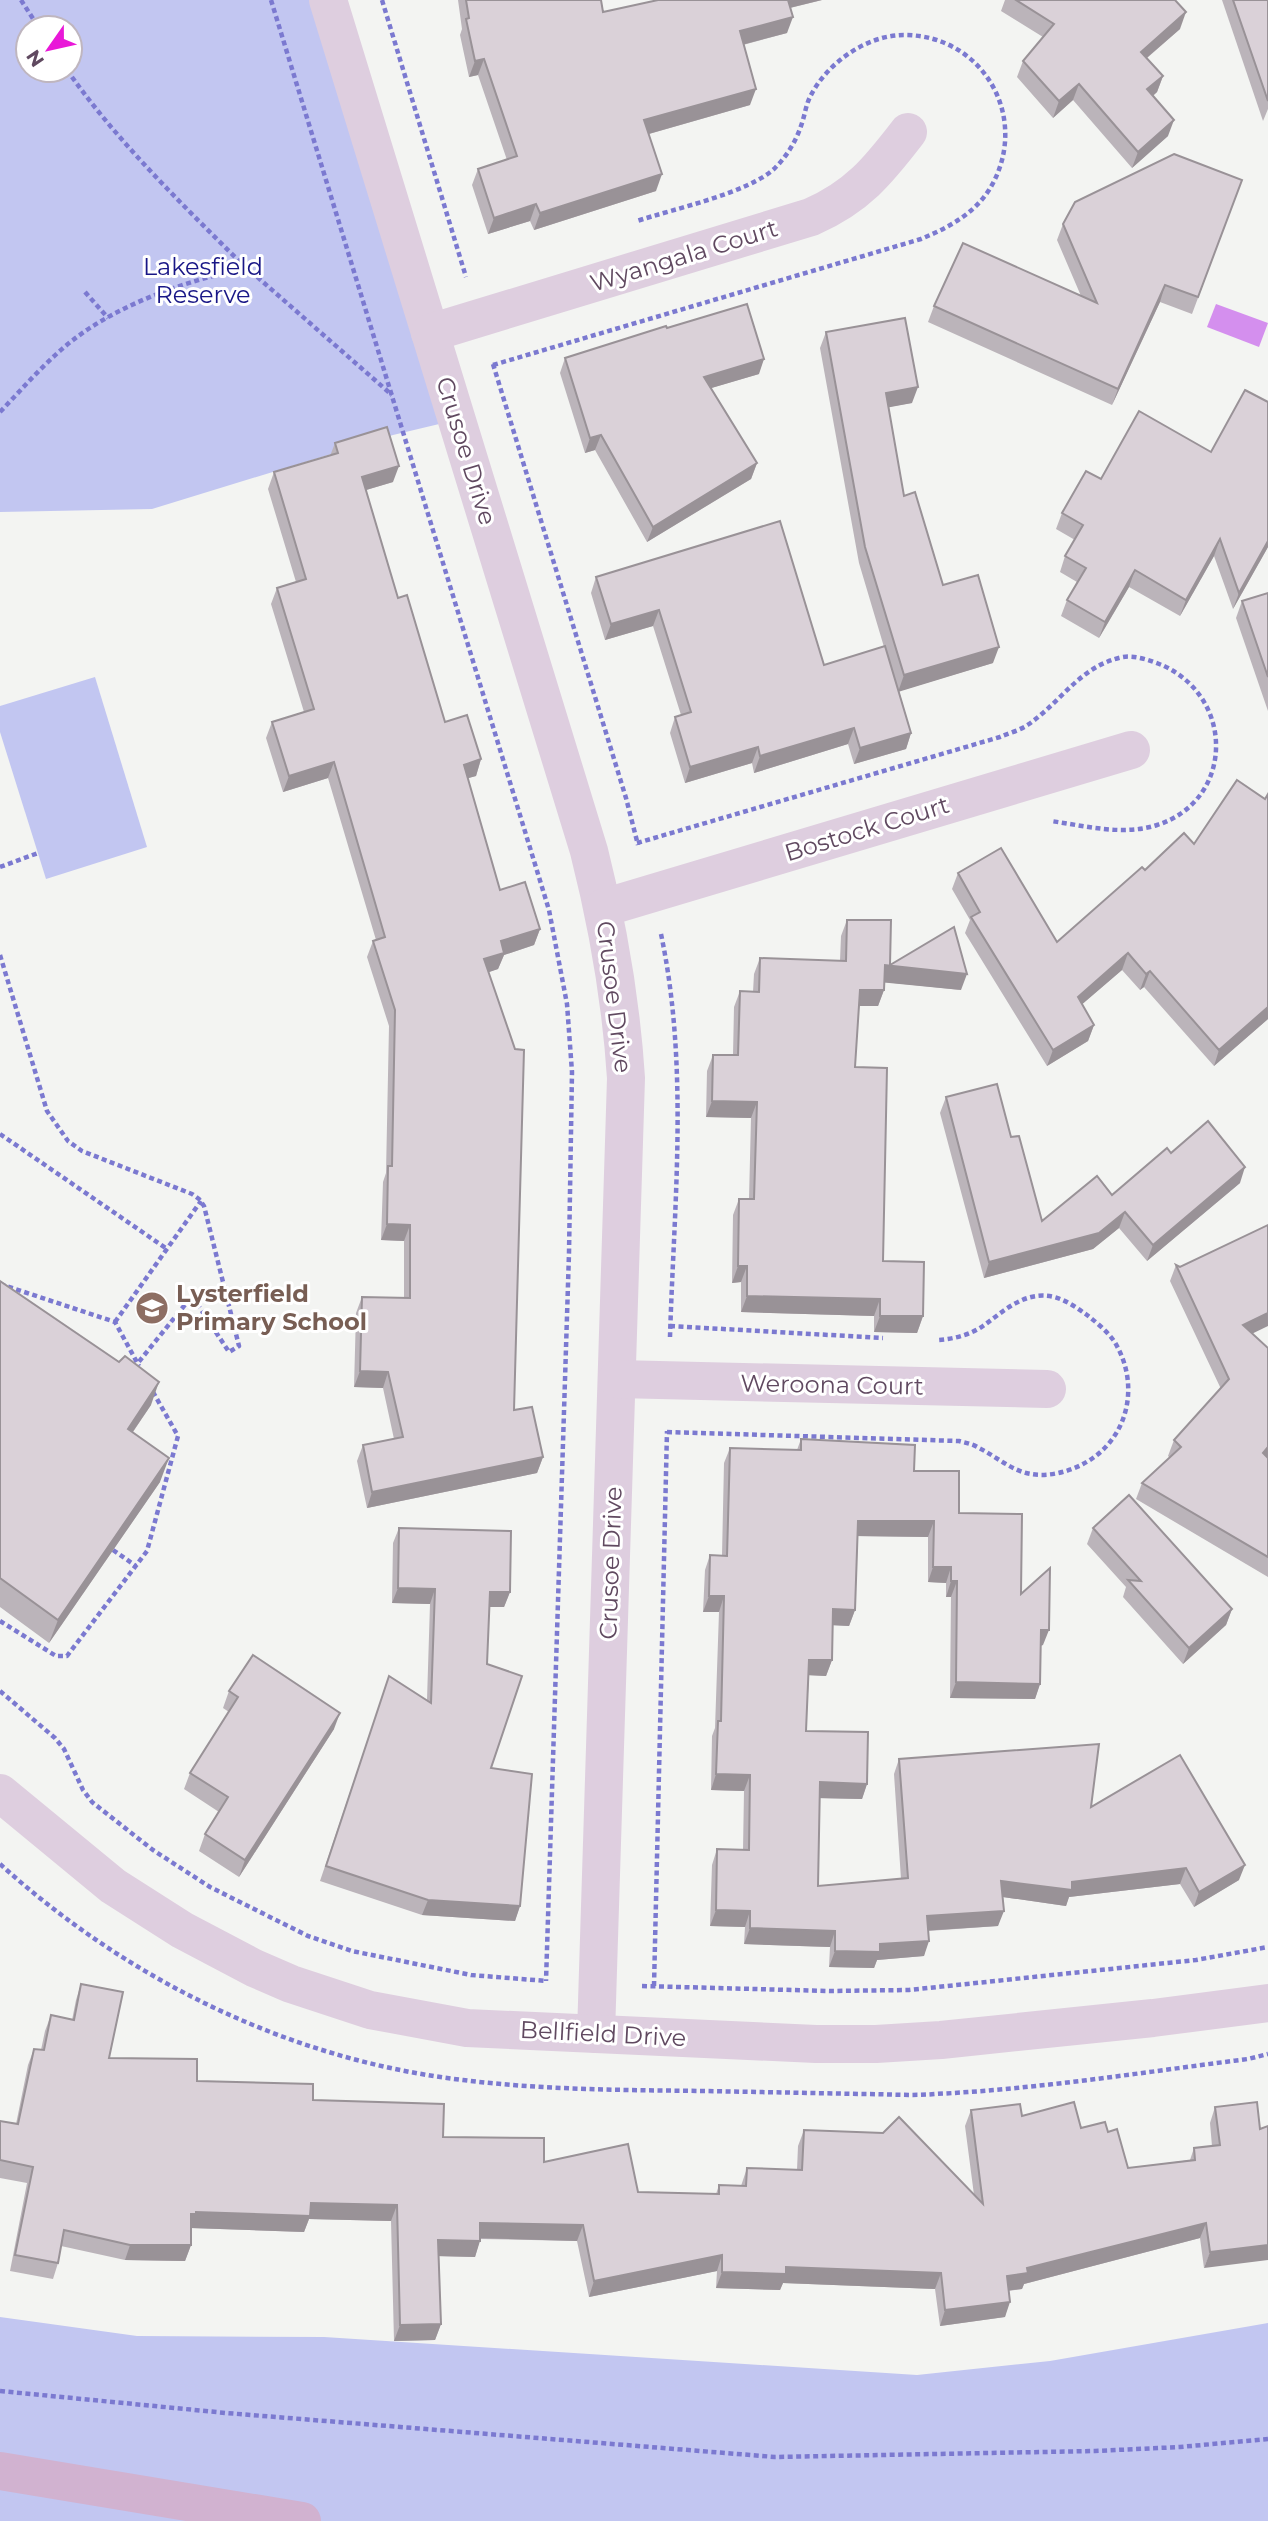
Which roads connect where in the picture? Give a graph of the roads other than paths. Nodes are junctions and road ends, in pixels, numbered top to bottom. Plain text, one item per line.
1 (328, 0) edge
2 (908, 132) dead end
3 (430, 333) junction
4 (1132, 750) dead end
5 (603, 908) junction
6 (617, 1379) junction
7 (1047, 1389) dead end
8 (0, 1793) edge
9 (1268, 2003) edge
10 (596, 2034) junction
11 (0, 2471) edge
12 (302, 2521) edge

1 - 3 street, Crusoe Drive
2 - 3 street, Wyangala Court
3 - 5 street, Crusoe Drive
4 - 5 street, Bostock Court
5 - 6 street, Crusoe Drive
6 - 7 street, Weroona Court
6 - 10 street, Crusoe Drive
8 - 10 street, Bellfield Drive
9 - 10 street, Bellfield Drive
11 - 12 main road

